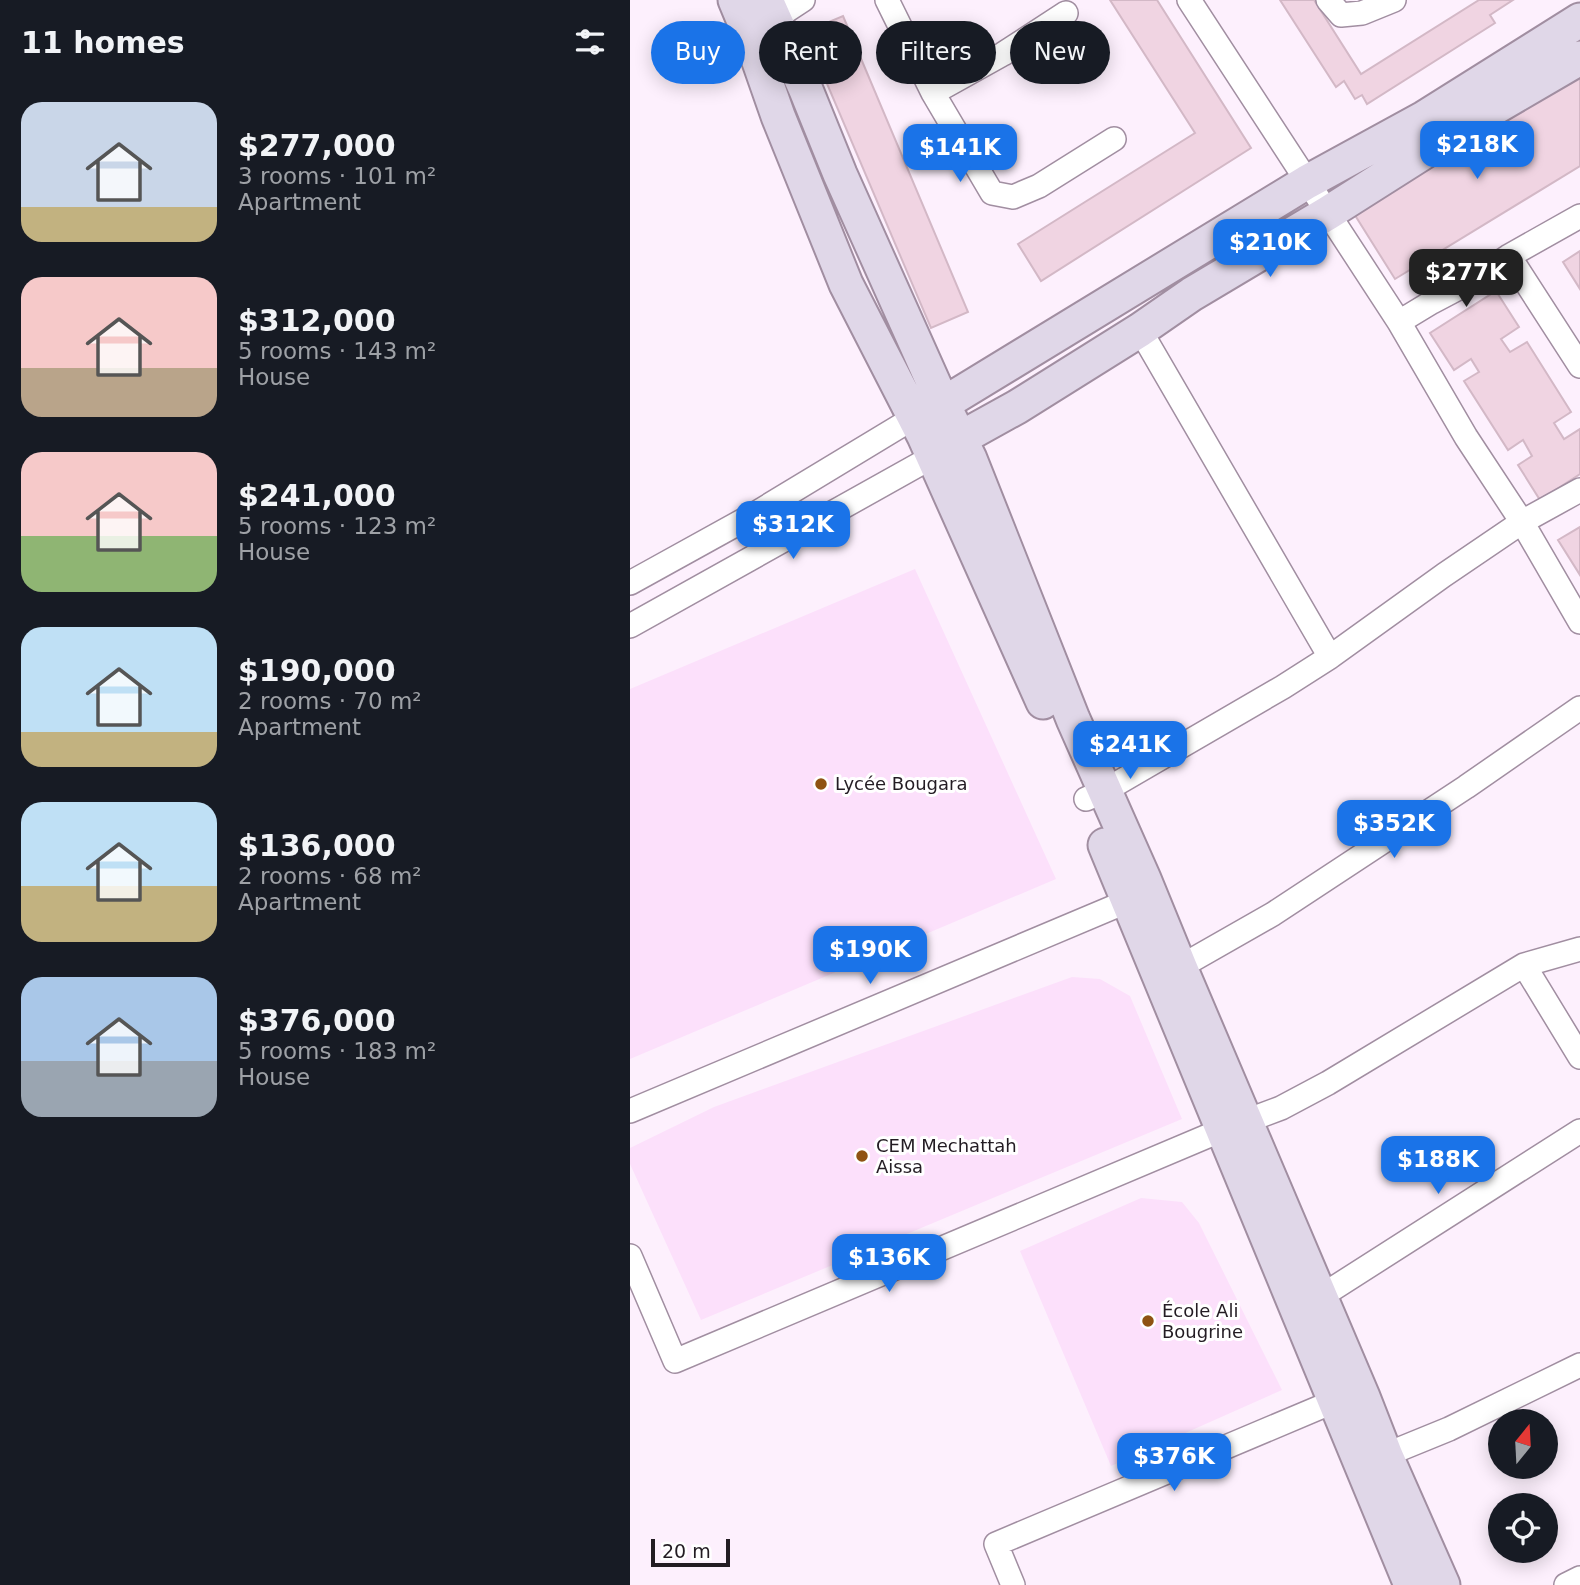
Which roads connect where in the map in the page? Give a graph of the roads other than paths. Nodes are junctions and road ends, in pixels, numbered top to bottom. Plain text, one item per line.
1 (735, 0) edge
2 (803, 0) edge
3 (887, 0) edge
4 (1189, 0) edge
5 (1328, 0) edge
6 (1394, 0) edge
7 (1066, 13) dead end
8 (763, 18) edge
9 (1580, 20) edge
10 (1580, 58) edge
11 (933, 93) junction
12 (1114, 139) dead end
13 (1307, 182) junction
14 (1328, 213) junction
15 (1580, 216) edge
16 (1509, 256) junction
17 (1399, 321) junction
18 (1140, 330) junction
19 (1579, 362) edge
20 (929, 410) junction
21 (947, 447) junction
22 (1580, 490) edge
23 (1522, 522) junction
24 (630, 583) edge
25 (1580, 622) edge
26 (630, 626) edge
27 (1330, 657) junction
28 (1580, 708) edge
29 (1095, 795) junction
30 (1128, 901) junction
31 (1580, 949) edge
32 (1524, 965) junction
33 (1180, 967) junction
34 (1580, 1057) edge
35 (630, 1111) edge
36 (1234, 1125) junction
37 (1580, 1131) edge
38 (630, 1256) edge
39 (1321, 1297) junction
40 (1580, 1365) edge
41 (1335, 1401) junction
42 (1373, 1460) junction
43 (1580, 1577) edge
44 (1013, 1585) edge
45 (1411, 1585) edge
46 (1443, 1585) edge
47 (1566, 1585) edge

1 - 8 main road
2 - 8 street
3 - 11 street
4 - 13 street
5 - 6 street
7 - 11 street
8 - 20 main road
9 - 13 main road
10 - 14 main road
11 - 12 street
13 - 14 street
13 - 20 main road
14 - 17 street
14 - 18 main road
15 - 16 street
16 - 17 street
16 - 19 street
17 - 23 street
18 - 21 main road
18 - 27 street
20 - 21 main road
20 - 24 street
21 - 26 street
21 - 29 main road
22 - 23 street
23 - 25 street
23 - 27 street
27 - 29 street
28 - 33 street
29 - 30 main road
29 - 33 main road
30 - 35 street
30 - 36 main road
31 - 32 street
32 - 34 street
32 - 36 street
33 - 36 main road
36 - 38 street
36 - 39 main road
36 - 41 main road
37 - 39 street
39 - 42 main road
40 - 42 street
41 - 42 main road
41 - 44 street
42 - 45 main road
42 - 46 main road
43 - 47 street

